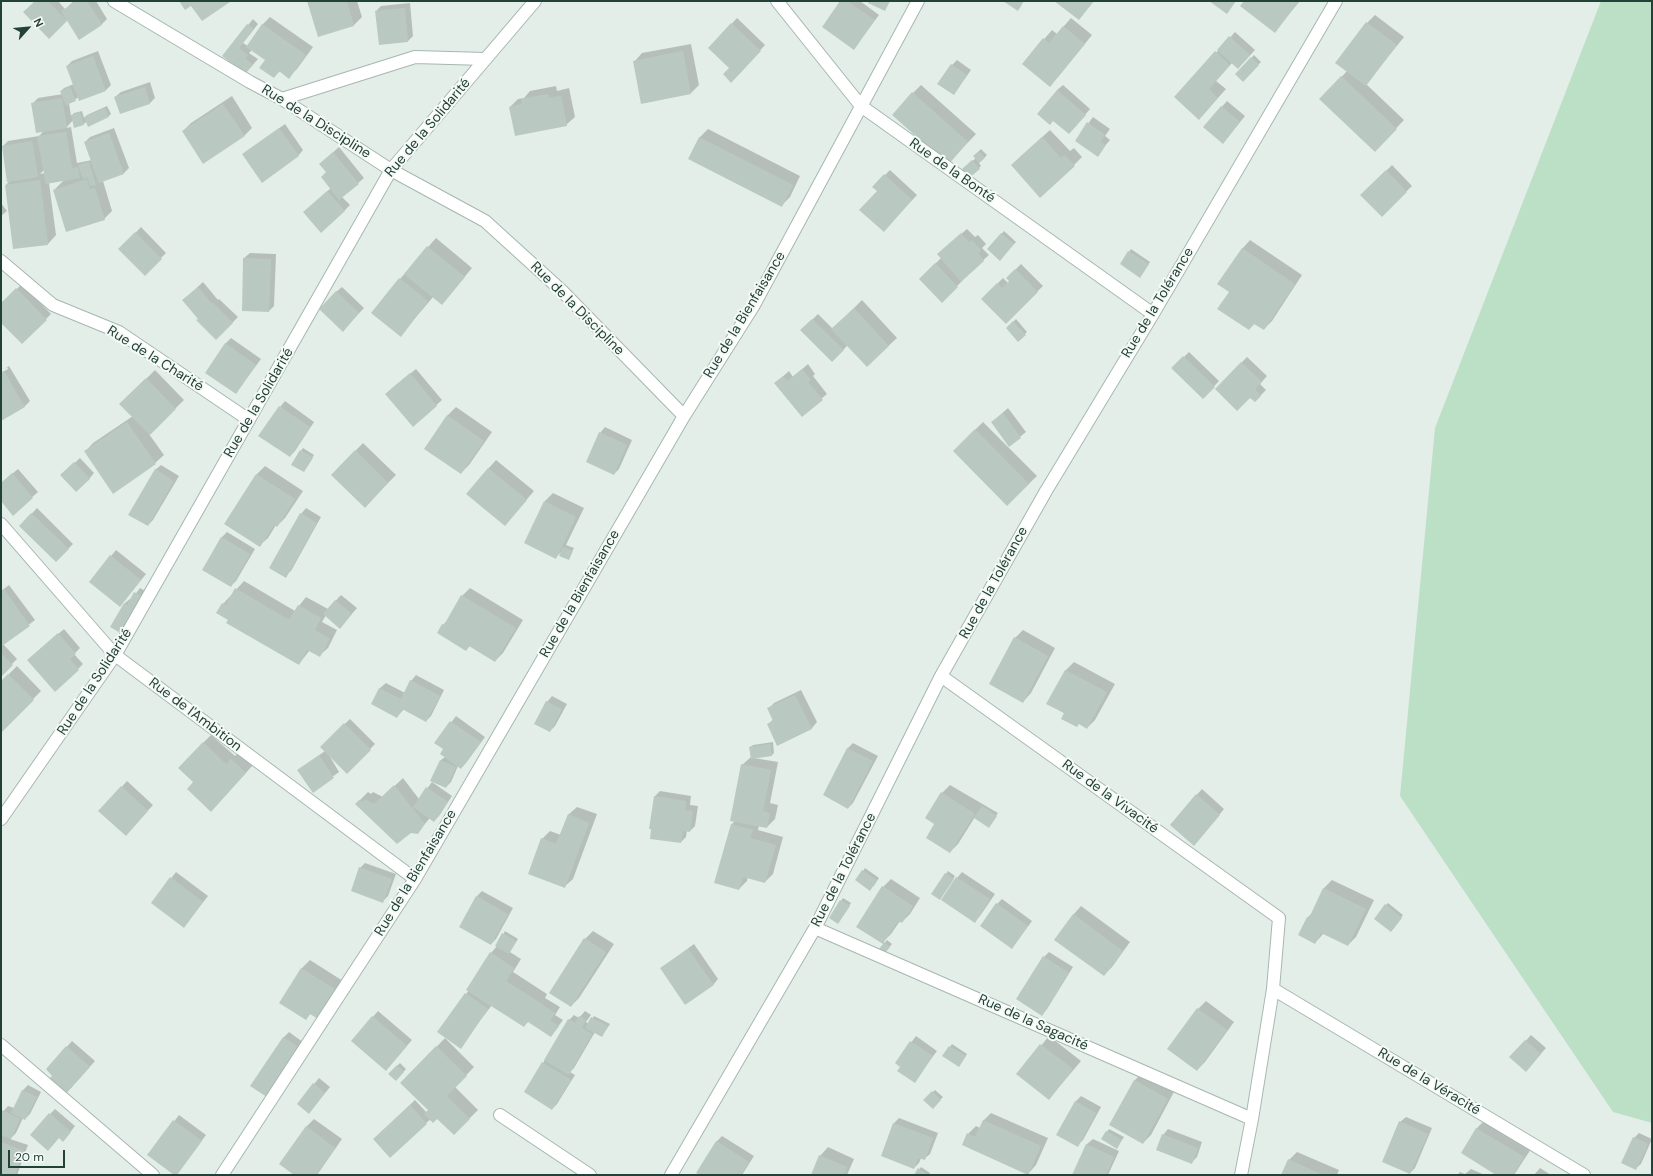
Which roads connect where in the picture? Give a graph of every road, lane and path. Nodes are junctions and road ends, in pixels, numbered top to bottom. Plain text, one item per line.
1 (114, 1) edge
2 (536, 1) edge
3 (777, 1) edge
4 (918, 1) edge
5 (1336, 1) edge
6 (485, 59) junction
7 (282, 99) junction
8 (861, 106) junction
9 (391, 170) junction
10 (1, 261) edge
11 (1153, 314) junction
12 (684, 416) junction
13 (249, 420) junction
14 (1, 524) edge
15 (115, 655) junction
16 (941, 676) junction
17 (1, 819) edge
18 (414, 879) junction
19 (815, 928) junction
20 (1273, 989) junction
21 (1, 1045) edge
22 (500, 1115) dead end
23 (1252, 1119) junction
24 (153, 1175) edge
25 (222, 1175) edge
26 (590, 1175) edge
27 (671, 1175) edge
28 (1241, 1175) edge
29 (1584, 1175) edge

1 - 7 street, Rue de la Discipline
2 - 6 street, Rue de la Solidarité
3 - 8 street, Rue de la Bonté
4 - 8 street, Rue de la Bienfaisance
5 - 11 street, Rue de la Tolérance
6 - 7 street
6 - 9 street, Rue de la Solidarité
7 - 9 street, Rue de la Discipline
8 - 11 street, Rue de la Bonté
8 - 12 street, Rue de la Bienfaisance
9 - 12 street, Rue de la Discipline
9 - 13 street, Rue de la Solidarité
10 - 13 street, Rue de la Charité
11 - 16 street, Rue de la Tolérance
12 - 18 street, Rue de la Bienfaisance
13 - 15 street, Rue de la Solidarité
14 - 15 street, Rue de l'Ambition
15 - 17 street, Rue de la Solidarité
15 - 18 street, Rue de l'Ambition
16 - 19 street, Rue de la Tolérance
16 - 20 street, Rue de la Vivacité
18 - 25 street, Rue de la Bienfaisance
19 - 23 street, Rue de la Sagacité
19 - 27 street, Rue de la Tolérance
20 - 23 street
20 - 29 street, Rue de la Véracité
21 - 24 street
22 - 26 street
23 - 28 street

